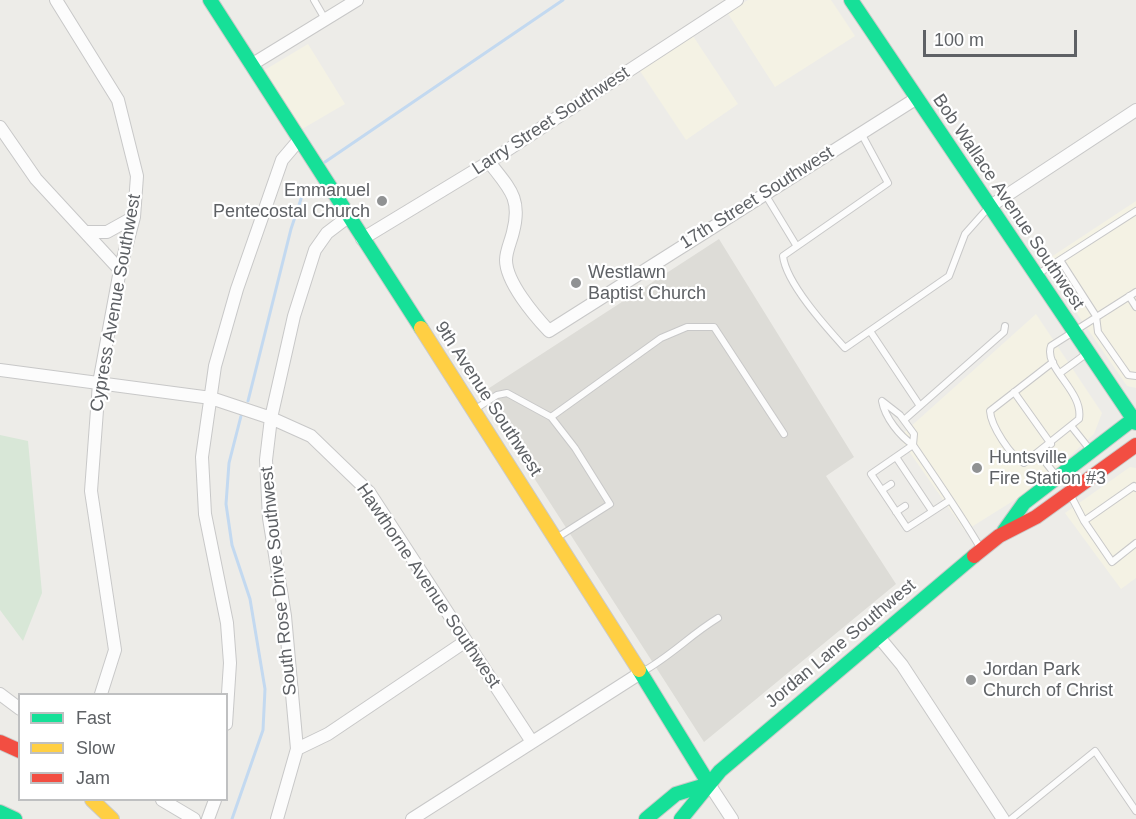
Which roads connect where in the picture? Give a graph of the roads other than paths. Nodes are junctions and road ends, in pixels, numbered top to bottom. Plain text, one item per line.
1 (56, 0) edge
2 (210, 0) edge
3 (314, 0) edge
4 (357, 0) edge
5 (738, 0) edge
6 (851, 0) edge
7 (325, 19) junction
8 (251, 65) junction
9 (917, 98) junction
10 (1136, 110) edge
11 (0, 128) edge
12 (861, 132) junction
13 (299, 140) junction
14 (489, 162) junction
15 (764, 193) junction
16 (989, 207) junction
17 (1136, 211) edge
18 (134, 217) junction
19 (348, 218) junction
20 (85, 232) junction
21 (362, 239) junction
22 (796, 245) junction
23 (1060, 260) junction
24 (120, 270) junction
25 (1035, 276) junction
26 (1136, 291) edge
27 (1129, 296) junction
28 (1136, 307) edge
29 (1096, 316) junction
30 (1005, 326) dead end
31 (870, 331) junction
32 (1073, 331) junction
33 (1088, 353) junction
34 (1053, 362) junction
35 (0, 370) edge
36 (1060, 373) junction
37 (1136, 376) edge
38 (99, 383) junction
39 (1014, 392) junction
40 (210, 398) junction
41 (920, 406) junction
42 (474, 410) junction
43 (551, 417) junction
44 (271, 418) junction
45 (904, 420) junction
46 (1135, 420) edge
47 (1072, 427) junction
48 (784, 434) dead end
49 (1051, 444) junction
50 (913, 445) junction
51 (1136, 445) edge
52 (1091, 451) junction
53 (1039, 454) junction
54 (896, 457) junction
55 (1057, 477) junction
56 (891, 484) dead end
57 (1136, 488) edge
58 (882, 490) junction
59 (1070, 493) junction
60 (921, 495) junction
61 (897, 496) dead end
62 (915, 500) dead end
63 (950, 500) junction
64 (890, 501) junction
65 (905, 506) dead end
66 (932, 511) junction
67 (897, 512) junction
68 (1084, 521) junction
69 (999, 536) junction
70 (557, 538) junction
71 (1136, 543) edge
72 (982, 550) junction
73 (718, 618) dead end
74 (878, 636) junction
75 (466, 641) junction
76 (642, 672) junction
77 (101, 693) edge
78 (0, 694) edge
79 (228, 694) edge
80 (18, 708) edge
81 (0, 742) edge
82 (532, 742) junction
83 (297, 749) junction
84 (18, 750) edge
85 (709, 784) junction
86 (93, 801) edge
87 (164, 801) edge
88 (215, 801) edge
89 (1136, 811) edge
90 (0, 812) edge
91 (15, 819) edge
92 (112, 819) edge
93 (194, 819) edge
94 (208, 819) edge
95 (277, 819) edge
96 (412, 819) edge
97 (646, 819) edge
98 (681, 819) edge
99 (732, 819) edge
100 (1003, 819) edge
101 (1011, 819) edge

1 - 18 street, Cypress Avenue Southwest
2 - 8 main road, 9th Avenue Southwest
3 - 7 lane
4 - 7 street
5 - 14 street, Larry Street Southwest
6 - 9 main road, Bob Wallace Avenue Southwest
7 - 8 street
8 - 13 main road, 9th Avenue Southwest
9 - 12 street, 17th Street Southwest
9 - 16 main road, Bob Wallace Avenue Southwest
10 - 16 street
11 - 20 street
12 - 15 street, 17th Street Southwest
12 - 22 lane
13 - 19 main road, 9th Avenue Southwest
13 - 40 street
14 - 15 street, 17th Street Southwest
14 - 21 street, Larry Street Southwest
15 - 22 lane
16 - 25 main road, Bob Wallace Avenue Southwest
16 - 31 lane
17 - 23 lane
18 - 20 street
18 - 24 street, Cypress Avenue Southwest
19 - 21 main road, 9th Avenue Southwest
19 - 44 street, South Rose Drive Southwest
20 - 24 street
21 - 42 main road, 9th Avenue Southwest
22 - 31 lane
23 - 25 lane
23 - 29 lane
24 - 38 street, Cypress Avenue Southwest
25 - 32 main road, Bob Wallace Avenue Southwest
26 - 27 lane
27 - 28 lane
27 - 29 lane
29 - 32 lane
29 - 37 lane
30 - 41 lane
31 - 41 lane
32 - 33 main road, Bob Wallace Avenue Southwest
32 - 34 lane
33 - 36 lane
33 - 46 main road, Bob Wallace Avenue Southwest
34 - 36 lane
34 - 39 lane
35 - 38 street, Hawthorne Avenue Southwest
36 - 47 lane
38 - 40 street, Hawthorne Avenue Southwest
38 - 77 street, Cypress Avenue Southwest
39 - 49 lane
39 - 53 lane
40 - 44 street, Hawthorne Avenue Southwest
40 - 79 street
41 - 45 lane
42 - 43 lane
42 - 70 main road, 9th Avenue Southwest
43 - 48 lane
43 - 70 lane
44 - 75 street, Hawthorne Avenue Southwest
44 - 83 street, South Rose Drive Southwest
45 - 50 lane
45 - 50 lane
46 - 52 main road, Jordan Lane Southwest
47 - 49 lane
47 - 52 lane
49 - 53 lane
50 - 54 lane
50 - 63 lane
51 - 59 main road, Jordan Lane Southwest
52 - 55 main road, Jordan Lane Southwest
53 - 55 lane
54 - 58 lane
54 - 60 lane
55 - 69 main road, Jordan Lane Southwest
56 - 58 lane
57 - 68 lane
58 - 64 lane
59 - 68 lane
59 - 69 main road, Jordan Lane Southwest
60 - 62 lane
60 - 66 lane
61 - 64 lane
63 - 66 lane
63 - 72 lane
64 - 67 lane
65 - 67 lane
66 - 67 lane
68 - 71 lane
69 - 72 main road, Jordan Lane Southwest
70 - 76 main road, 9th Avenue Southwest
72 - 74 main road, Jordan Lane Southwest
73 - 76 lane
74 - 85 main road, Jordan Lane Southwest
74 - 100 street
75 - 82 street, Hawthorne Avenue Southwest
75 - 83 street
76 - 82 street
76 - 85 main road, 9th Avenue Southwest
78 - 80 street
81 - 84 main road
82 - 96 street
83 - 95 street, South Rose Drive Southwest
85 - 97 main road, Jordan Lane Southwest
85 - 98 main road, Jordan Lane Southwest
85 - 99 street, 9th Avenue Southwest
86 - 92 main road
87 - 93 street
88 - 94 street
89 - 101 lane
90 - 91 main road

